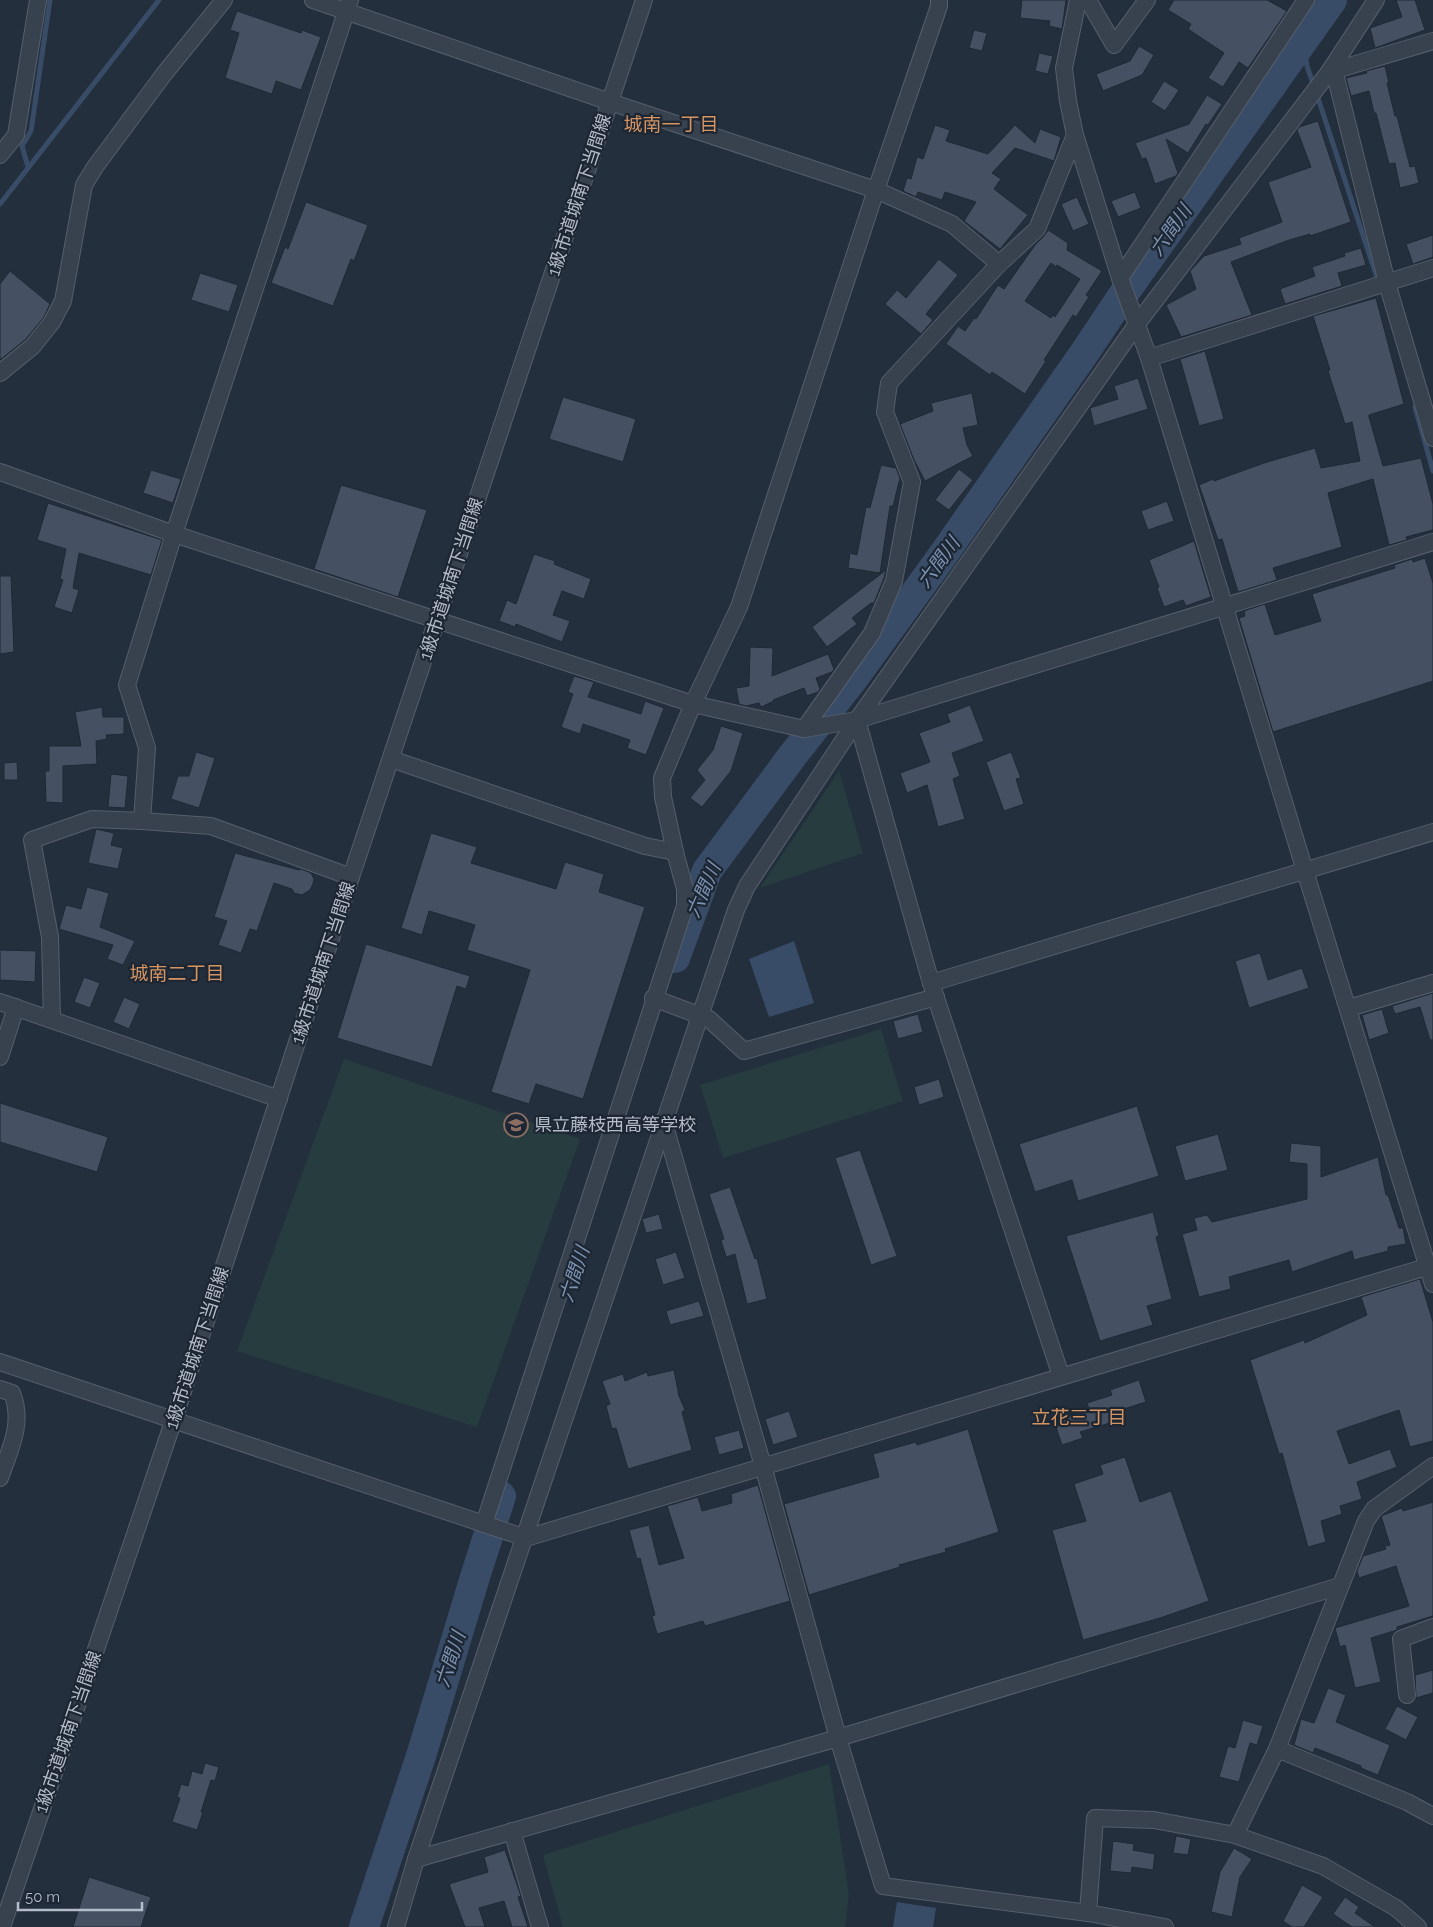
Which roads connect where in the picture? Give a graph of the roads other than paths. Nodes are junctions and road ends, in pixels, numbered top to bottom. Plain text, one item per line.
1 (38, 0) edge
2 (224, 0) edge
3 (314, 0) edge
4 (644, 0) edge
5 (939, 0) edge
6 (1078, 0) edge
7 (1088, 0) edge
8 (1147, 0) edge
9 (1306, 0) edge
10 (1376, 0) edge
11 (348, 6) edge
12 (1433, 41) edge
13 (1331, 71) junction
14 (610, 102) junction
15 (1075, 135) junction
16 (0, 155) edge
17 (876, 190) junction
18 (999, 264) junction
19 (1433, 268) edge
20 (1120, 278) junction
21 (1387, 283) junction
22 (1137, 324) junction
23 (1149, 358) junction
24 (0, 373) edge
25 (1433, 438) edge
26 (0, 472) edge
27 (174, 534) junction
28 (1433, 542) edge
29 (1225, 607) junction
30 (438, 619) junction
31 (693, 704) junction
32 (857, 720) junction
33 (804, 730) junction
34 (391, 759) junction
35 (142, 821) junction
36 (1433, 832) edge
37 (675, 852) junction
38 (1305, 871) junction
39 (351, 877) junction
40 (1433, 983) edge
41 (933, 990) junction
42 (654, 998) junction
43 (0, 1002) edge
44 (16, 1007) junction
45 (1349, 1008) junction
46 (700, 1016) junction
47 (52, 1019) junction
48 (0, 1057) edge
49 (279, 1099) junction
50 (664, 1123) junction
51 (1430, 1265) edge
52 (1433, 1284) edge
53 (0, 1362) edge
54 (1061, 1376) junction
55 (0, 1389) edge
56 (174, 1419) junction
57 (763, 1466) junction
58 (1433, 1466) edge
59 (0, 1478) edge
60 (484, 1524) junction
61 (522, 1537) junction
62 (1340, 1586) junction
63 (1433, 1627) edge
64 (1406, 1695) dead end
65 (838, 1738) junction
66 (1277, 1749) junction
67 (1433, 1816) edge
68 (512, 1831) junction
69 (1235, 1836) junction
70 (416, 1859) junction
71 (1088, 1913) junction
72 (2, 1927) edge
73 (396, 1927) edge
74 (540, 1927) edge
75 (1165, 1927) edge
76 (1418, 1927) edge

1 - 16 street
2 - 24 street
3 - 11 street
4 - 14 street, 1級市道城南下当間線
5 - 17 street
6 - 15 street
7 - 8 street
9 - 20 street
10 - 13 street
11 - 14 street
11 - 27 street
12 - 13 street
13 - 21 street
13 - 22 street
14 - 17 street
14 - 30 street, 1級市道城南下当間線
15 - 18 street
15 - 20 street
17 - 18 street
17 - 31 street
18 - 33 street
19 - 21 street
20 - 22 street
21 - 23 street
21 - 25 street
22 - 23 street
22 - 32 street
23 - 29 street
26 - 27 street
27 - 30 street
27 - 35 street
28 - 29 street
29 - 32 street
29 - 38 street
30 - 31 street
30 - 34 street, 1級市道城南下当間線
31 - 33 street
31 - 37 street
32 - 33 street
32 - 41 street
32 - 46 street
34 - 37 street
34 - 39 street, 1級市道城南下当間線
35 - 39 street
35 - 47 street
36 - 38 street
37 - 42 street
38 - 41 street
38 - 45 street
39 - 49 street, 1級市道城南下当間線
40 - 45 street
41 - 46 street
41 - 54 street
42 - 46 street
42 - 60 street
43 - 44 street
44 - 47 street
44 - 48 street
45 - 51 street
46 - 50 street
47 - 49 street
49 - 56 street, 1級市道城南下当間線
50 - 57 street
50 - 61 street
51 - 52 street
51 - 54 street
53 - 56 street
54 - 57 street
55 - 59 street
56 - 60 street
56 - 72 street, 1級市道城南下当間線
57 - 61 street
57 - 65 street
58 - 62 street
60 - 61 street
61 - 70 street
62 - 65 street
62 - 66 street
63 - 64 street
65 - 68 street
65 - 71 street
66 - 67 street
66 - 69 street
68 - 70 street
68 - 74 street
69 - 71 street
69 - 76 street
70 - 73 street
71 - 75 street

